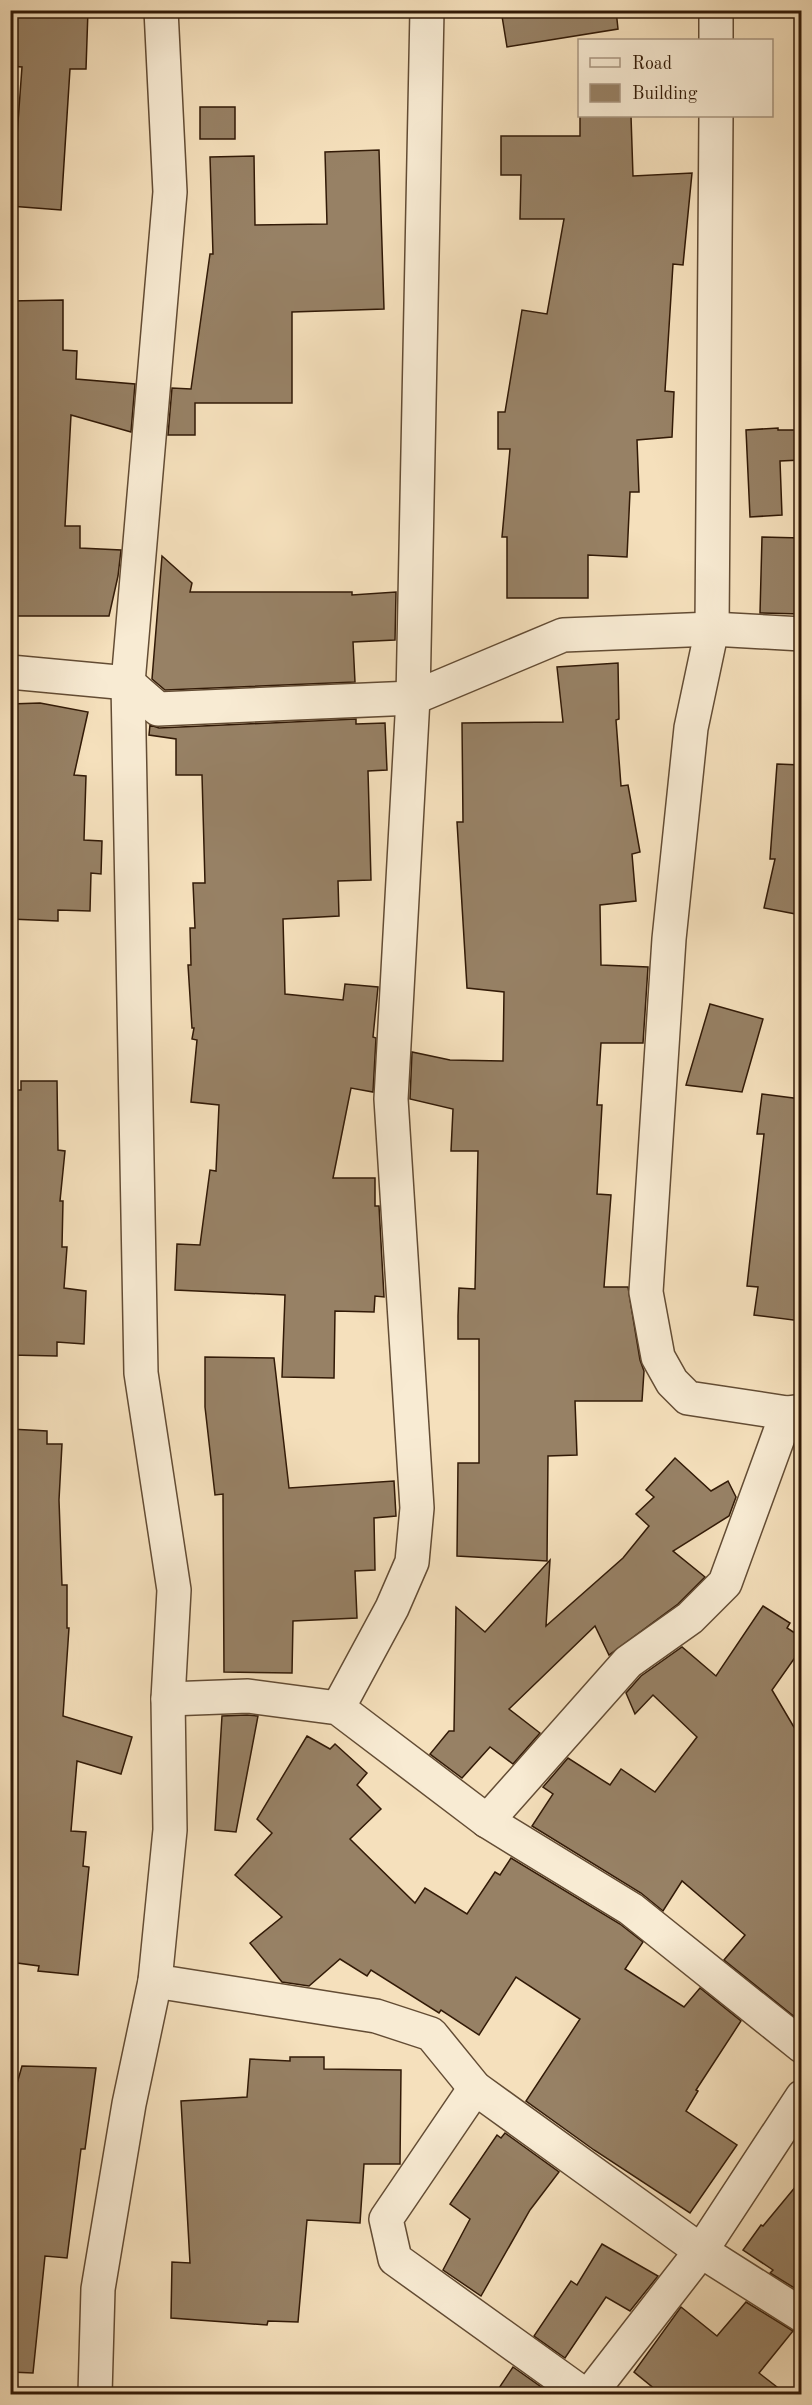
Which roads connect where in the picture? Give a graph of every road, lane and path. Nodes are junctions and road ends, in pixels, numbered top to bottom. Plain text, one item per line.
1 (161, 10) edge
2 (427, 10) edge
3 (716, 10) edge
4 (716, 39) edge
5 (716, 117) edge
6 (712, 629) junction
7 (801, 634) edge
8 (10, 672) edge
9 (128, 683) junction
10 (413, 698) junction
11 (794, 1412) edge
12 (168, 1699) junction
13 (338, 1708) junction
14 (487, 1821) junction
15 (155, 1981) junction
16 (801, 2046) edge
17 (475, 2088) junction
18 (801, 2097) edge
19 (701, 2251) junction
20 (801, 2315) edge
21 (95, 2394) edge
22 (582, 2394) edge
23 (590, 2394) edge

1 - 9 street
2 - 10 street
3 - 4 street
5 - 6 street
6 - 7 street
6 - 10 street
6 - 11 street
8 - 9 street
9 - 10 street
9 - 12 street
10 - 13 street
11 - 14 street
12 - 13 street
12 - 15 street
13 - 14 street
14 - 16 street
15 - 17 street
15 - 21 street
17 - 19 street
17 - 22 street
18 - 19 street
19 - 20 street
19 - 23 street

